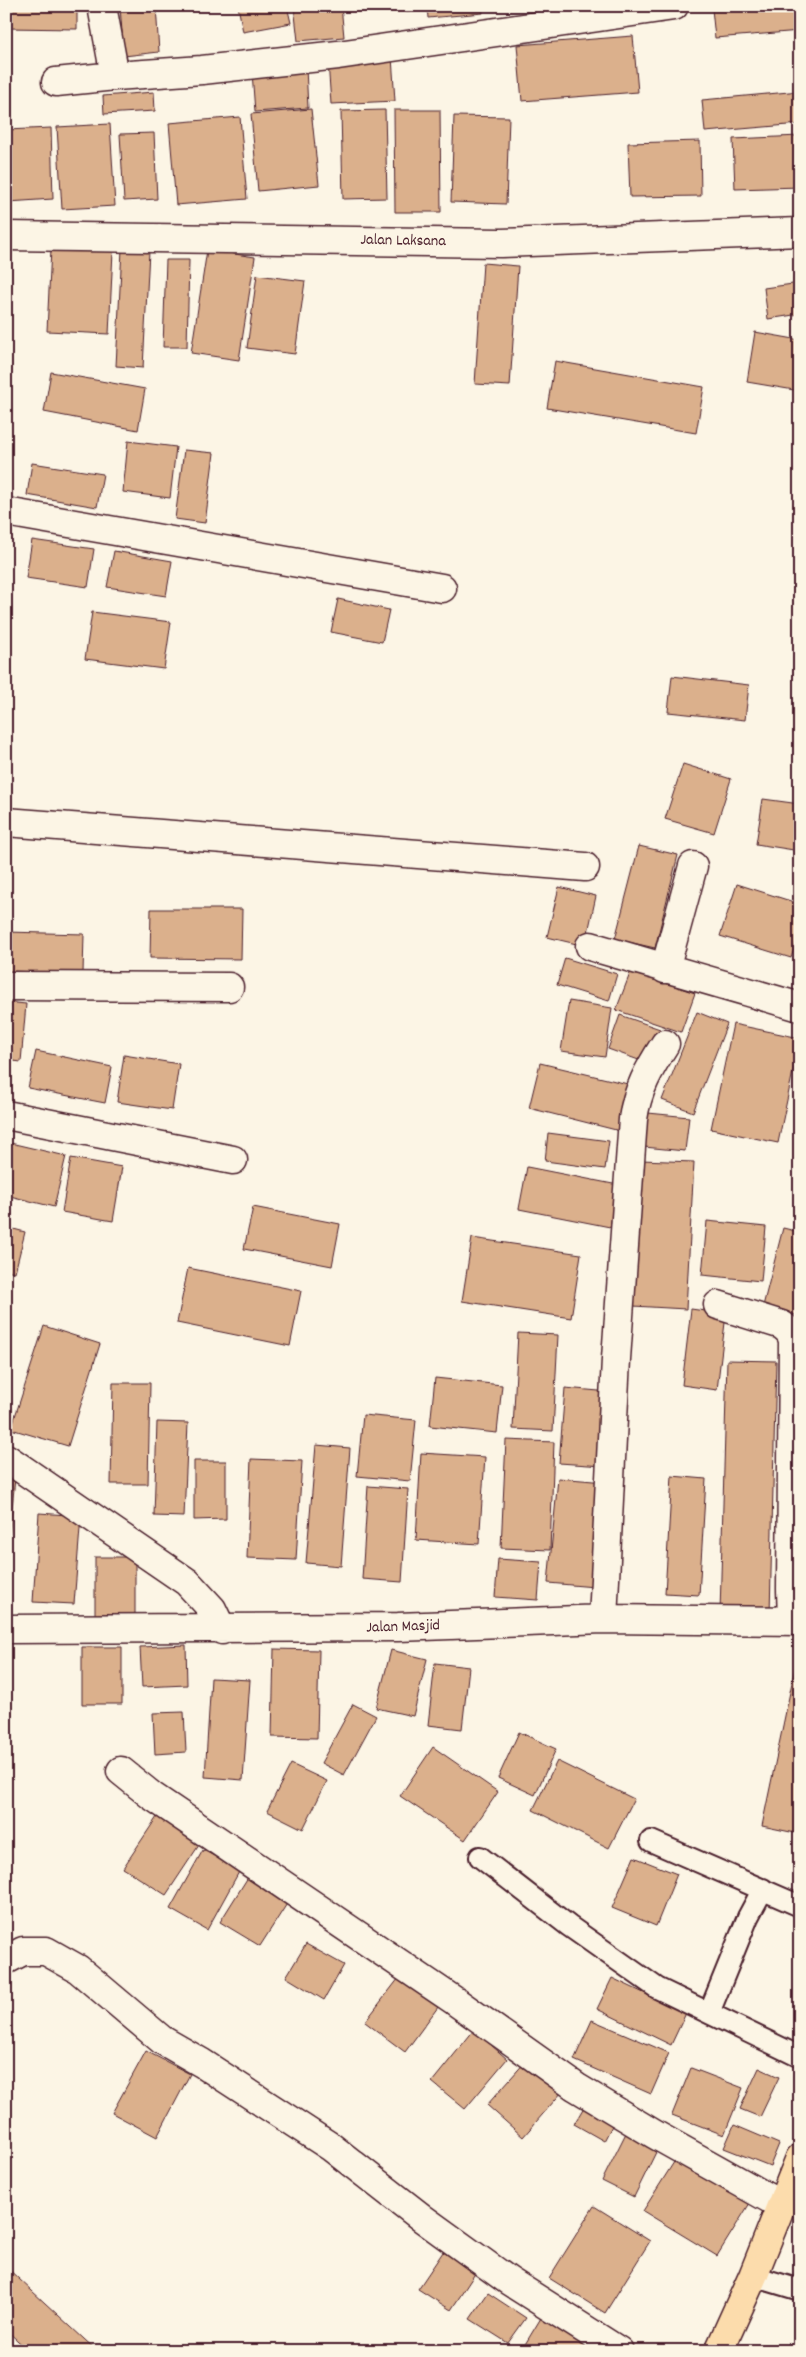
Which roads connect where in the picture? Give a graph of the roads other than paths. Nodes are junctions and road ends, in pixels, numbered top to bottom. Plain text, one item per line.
1 (102, 6) edge
2 (674, 6) edge
3 (115, 76) junction
4 (56, 82) dead end
5 (800, 232) edge
6 (6, 236) edge
7 (6, 512) edge
8 (442, 588) dead end
9 (6, 822) edge
10 (693, 866) dead end
11 (585, 867) dead end
12 (590, 946) dead end
13 (665, 969) junction
14 (6, 986) edge
15 (229, 987) dead end
16 (800, 1007) edge
17 (665, 1044) dead end
18 (6, 1115) edge
19 (233, 1160) dead end
20 (718, 1305) dead end
21 (6, 1458) edge
22 (603, 1619) junction
23 (796, 1621) edge
24 (6, 1629) edge
25 (222, 1630) junction
26 (121, 1771) dead end
27 (651, 1840) dead end
28 (480, 1857) dead end
29 (762, 1890) junction
30 (800, 1906) edge
31 (6, 1960) edge
32 (709, 2013) junction
33 (800, 2057) edge
34 (798, 2165) edge
35 (781, 2205) junction
36 (753, 2276) junction
37 (800, 2290) edge
38 (620, 2351) edge
39 (719, 2351) edge

1 - 3 street
2 - 3 street
3 - 4 street
5 - 6 street, Jalan Laksana
7 - 8 street
9 - 11 street
10 - 13 street
12 - 13 street
13 - 16 street
14 - 15 street
17 - 22 street
18 - 19 street
20 - 23 street
21 - 25 street
22 - 23 street, Jalan Masjid
22 - 25 street, Jalan Masjid
24 - 25 street, Jalan Masjid
26 - 35 street
27 - 29 lane
28 - 32 lane
29 - 30 lane
29 - 32 lane
31 - 38 street
32 - 33 lane
34 - 35 highway
35 - 36 highway
36 - 37 lane
36 - 39 highway

